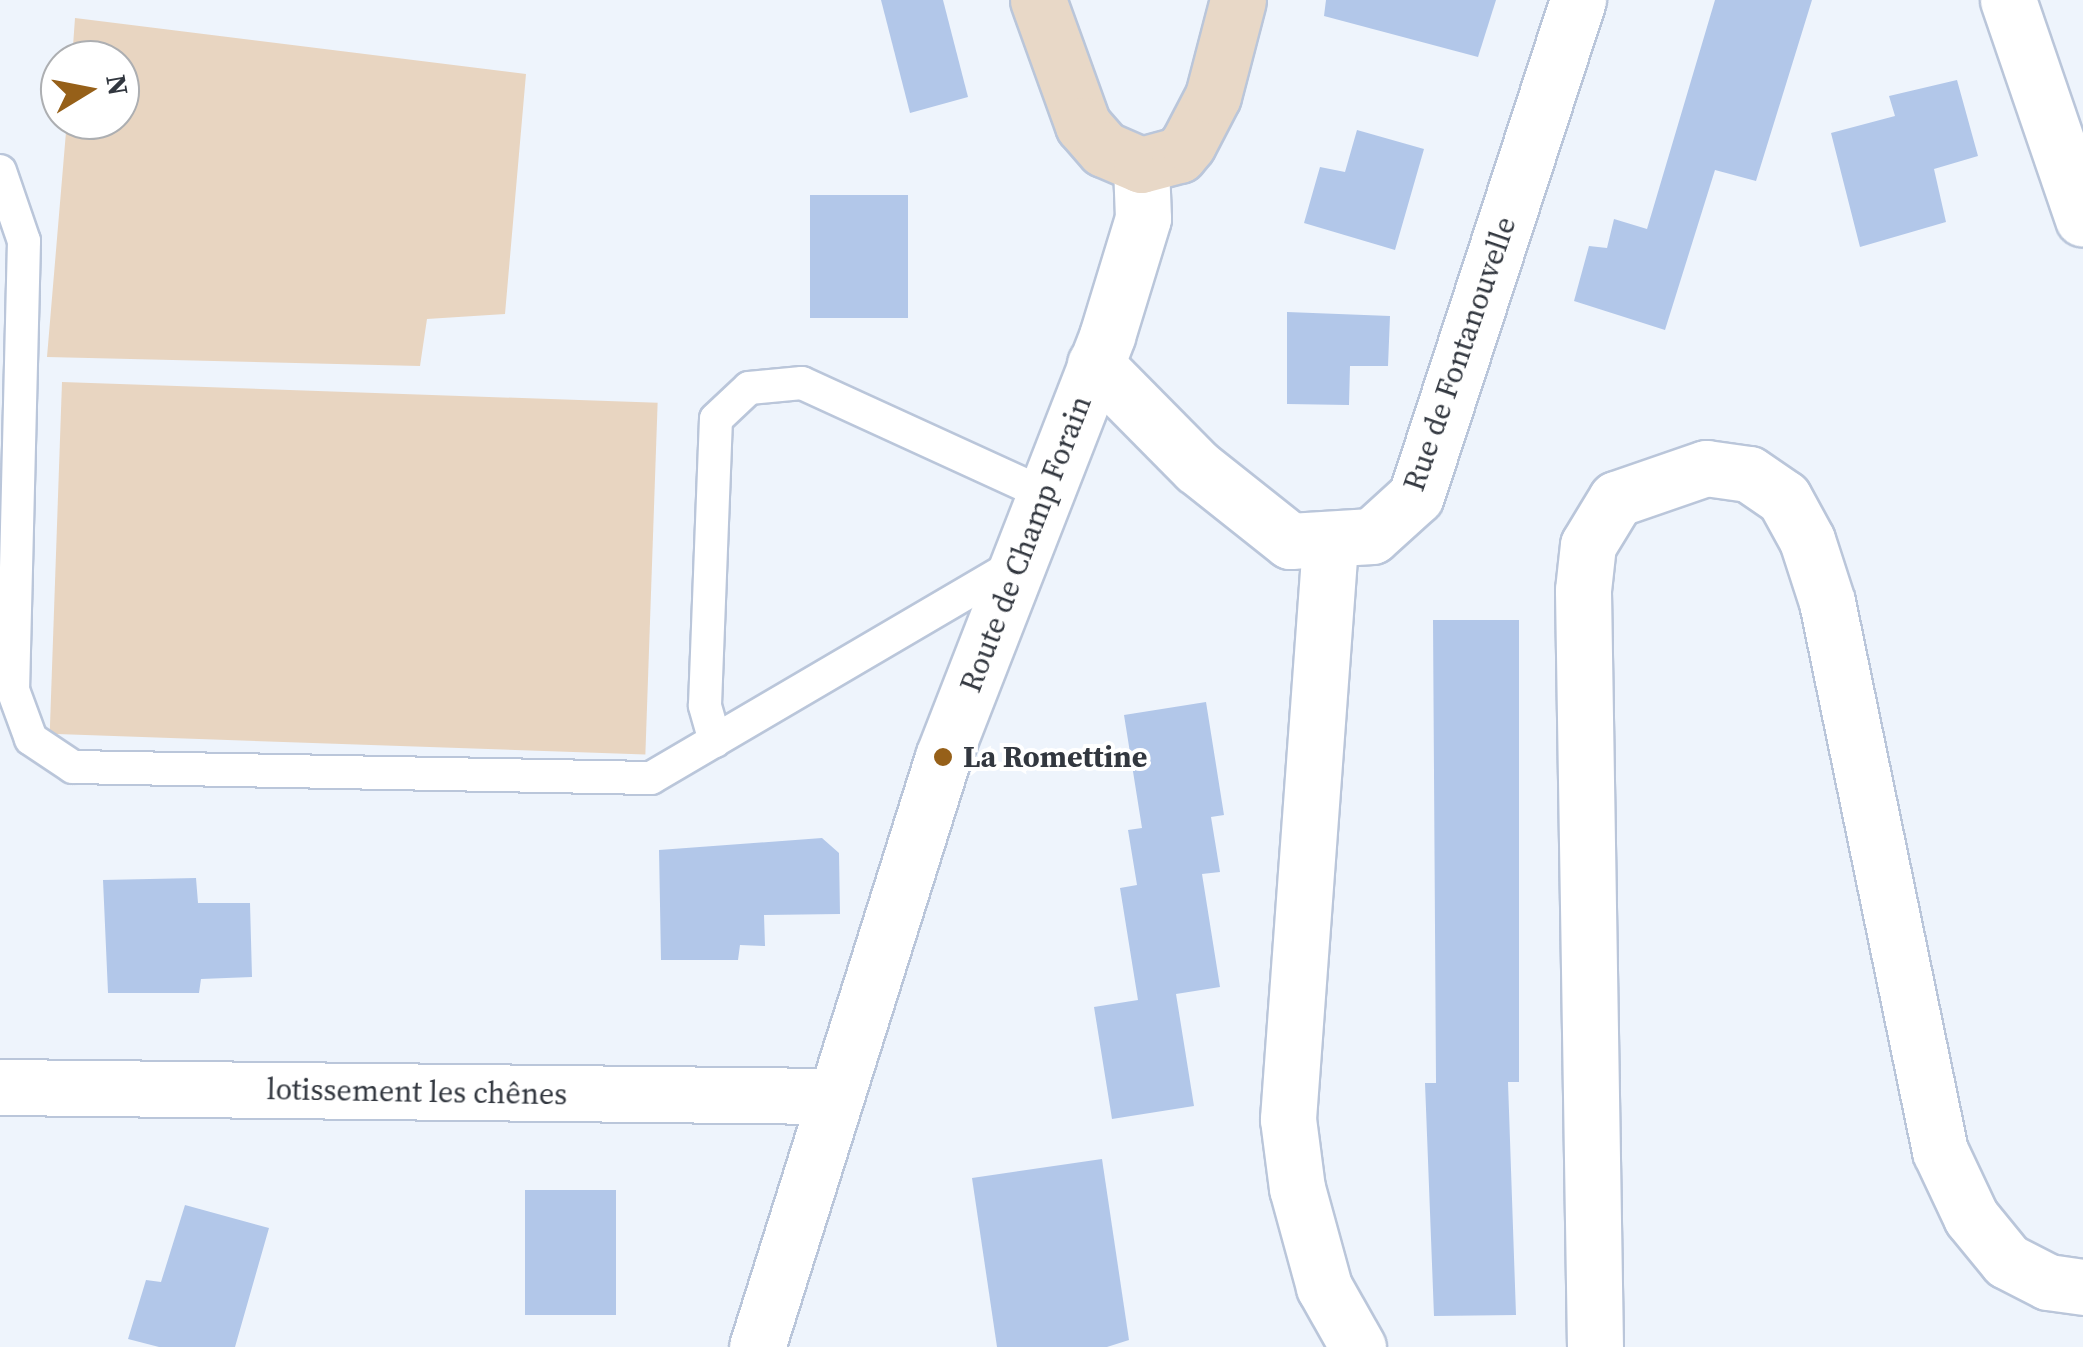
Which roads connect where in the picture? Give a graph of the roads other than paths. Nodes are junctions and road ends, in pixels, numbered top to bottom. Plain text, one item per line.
1 (1038, 0) edge
2 (1238, 0) edge
3 (1578, 0) edge
4 (2008, 0) edge
5 (1141, 166) junction
6 (0, 172) edge
7 (2083, 220) edge
8 (1096, 364) junction
9 (1045, 494) junction
10 (1330, 544) junction
11 (1018, 564) junction
12 (715, 741) junction
13 (0, 1087) edge
14 (834, 1096) junction
15 (2083, 1286) edge
16 (757, 1347) edge
17 (1358, 1347) edge
18 (1596, 1347) edge

1 - 5 main road
2 - 5 main road
3 - 10 street, Rue de Fontanouvelle
4 - 7 street
5 - 8 street, Route de Champ Forain
6 - 12 lane
8 - 9 street, Route de Champ Forain
8 - 10 street, Rue de Fontanouvelle
9 - 11 street, Route de Champ Forain
9 - 12 lane
10 - 17 street
11 - 12 lane
11 - 14 street, Route de Champ Forain
13 - 14 street, lotissement les chênes
14 - 16 street, Route de Champ Forain
15 - 18 street

